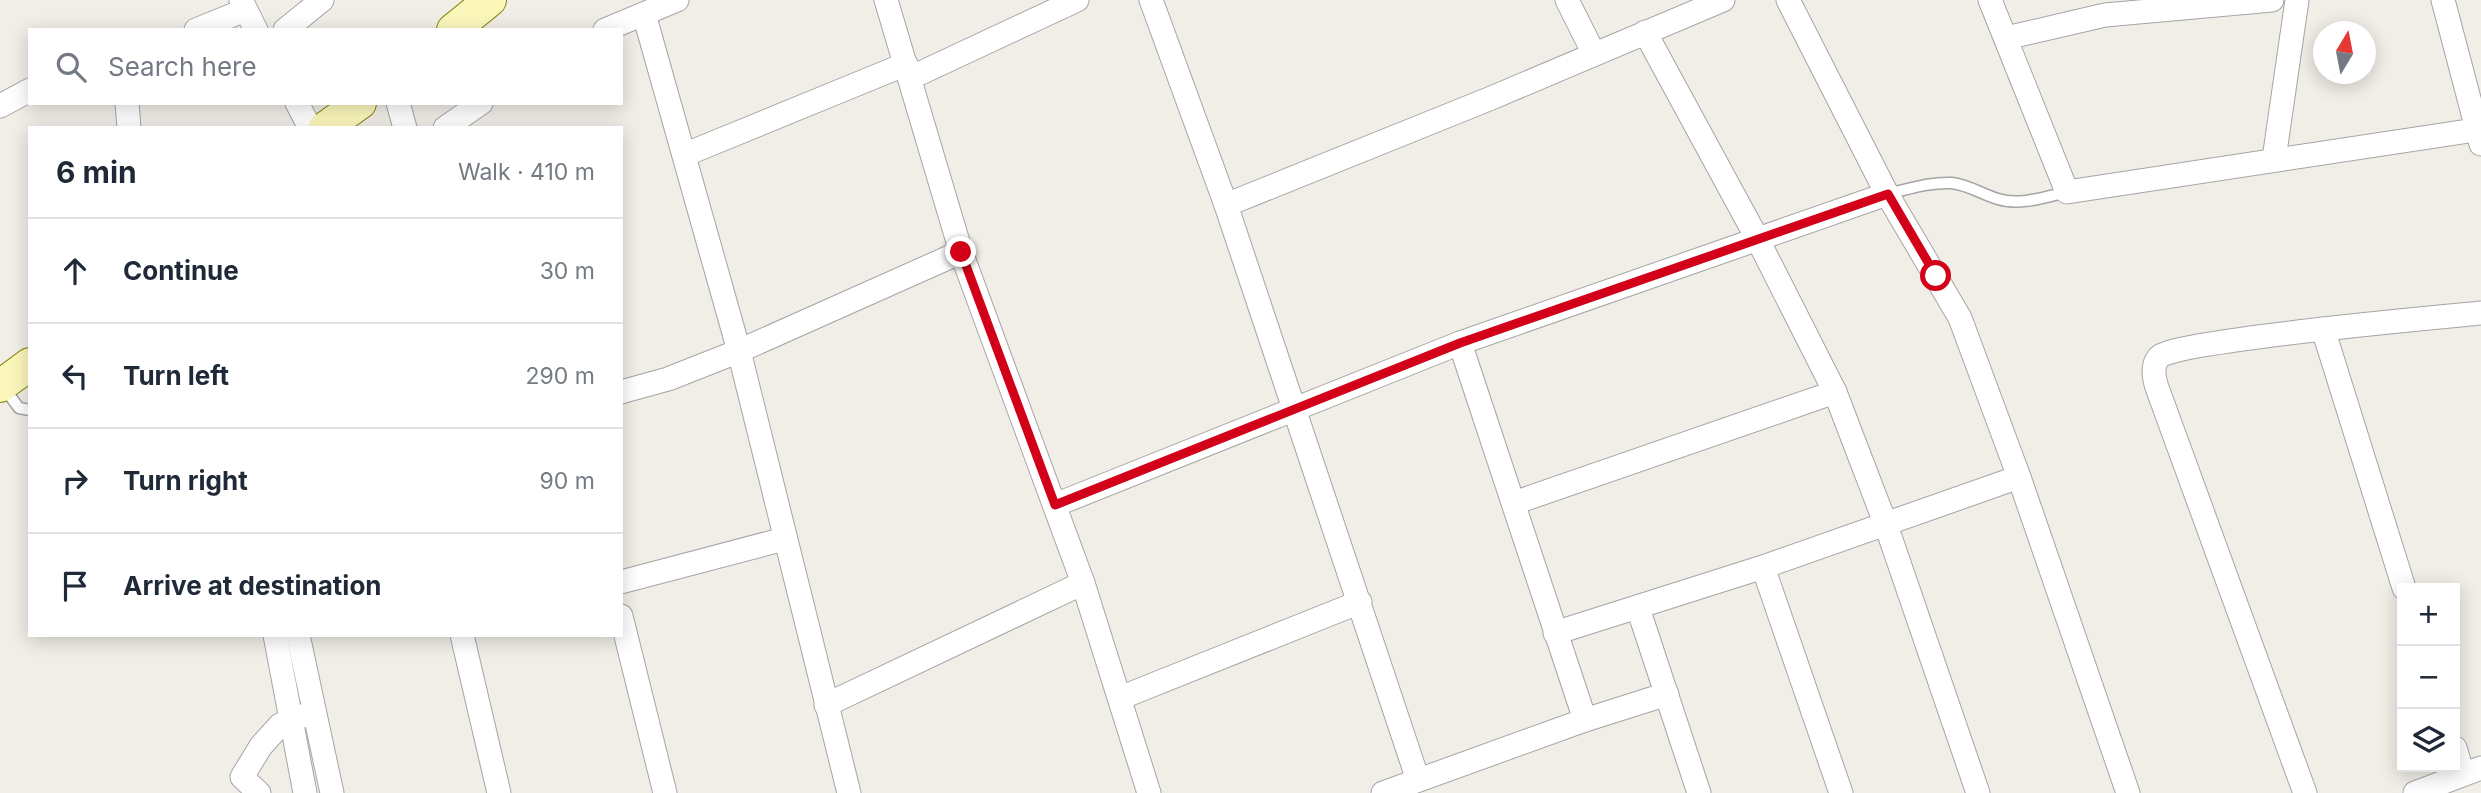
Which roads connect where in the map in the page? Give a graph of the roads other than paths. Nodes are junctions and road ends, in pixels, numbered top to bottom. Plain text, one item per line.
1 (322, 0) edge
2 (490, 0) edge
3 (677, 0) edge
4 (886, 0) edge
5 (1077, 0) edge
6 (1152, 0) edge
7 (1567, 0) edge
8 (1723, 0) edge
9 (1788, 0) edge
10 (1990, 0) edge
11 (2272, 0) edge
12 (2297, 0) edge
13 (2443, 0) edge
14 (248, 13) edge
15 (644, 14) junction
16 (202, 28) edge
17 (287, 28) edge
18 (455, 28) edge
19 (610, 28) edge
20 (1645, 32) junction
21 (2006, 38) junction
22 (1594, 54) junction
23 (908, 71) junction
24 (28, 91) edge
25 (127, 105) edge
26 (298, 105) edge
27 (357, 105) edge
28 (399, 105) edge
29 (478, 105) edge
30 (0, 106) edge
31 (129, 126) edge
32 (309, 126) edge
33 (328, 126) edge
34 (404, 126) edge
35 (447, 126) edge
36 (2480, 134) edge
37 (684, 155) junction
38 (2274, 159) junction
39 (2067, 192) junction
40 (1888, 194) junction
41 (1226, 205) junction
42 (1758, 240) junction
43 (961, 252) junction
44 (2481, 313) edge
45 (2323, 329) junction
46 (1460, 343) junction
47 (739, 351) junction
48 (28, 365) edge
49 (0, 384) edge
50 (623, 391) edge
51 (1835, 392) junction
52 (1294, 409) junction
53 (28, 410) edge
54 (2020, 477) junction
55 (1514, 503) junction
56 (1055, 505) junction
57 (1886, 525) junction
58 (784, 539) junction
59 (1763, 567) junction
60 (623, 581) edge
61 (1083, 583) junction
62 (2402, 583) edge
63 (1360, 602) junction
64 (1638, 608) junction
65 (623, 623) edge
66 (1555, 634) junction
67 (275, 637) edge
68 (298, 637) edge
69 (462, 637) edge
70 (1667, 694) junction
71 (1120, 698) junction
72 (826, 705) junction
73 (316, 712) junction
74 (291, 720) junction
75 (1585, 720) junction
76 (2460, 755) edge
77 (2472, 771) edge
78 (1419, 780) junction
79 (260, 793) edge
80 (306, 793) edge
81 (332, 793) edge
82 (499, 793) edge
83 (665, 793) edge
84 (849, 793) edge
85 (1149, 793) edge
86 (1383, 793) edge
87 (1699, 793) edge
88 (1841, 793) edge
89 (1978, 793) edge
90 (2128, 793) edge
91 (2305, 793) edge
92 (2415, 793) edge

1 - 17 street
2 - 18 main road
3 - 15 street
4 - 23 street
5 - 23 street
6 - 41 street
7 - 22 street
8 - 20 street
9 - 40 street
10 - 21 street
11 - 21 street
12 - 38 street
13 - 36 street
14 - 16 street
15 - 19 street
15 - 37 street
20 - 22 street
20 - 42 street
21 - 39 street
22 - 41 street
23 - 37 street
23 - 43 street
24 - 30 street
25 - 31 street
26 - 32 street
27 - 33 main road
28 - 34 street
29 - 35 street
36 - 38 street
37 - 47 street
38 - 39 street
39 - 40 lane
40 - 42 street
40 - 54 street
41 - 52 street
42 - 46 street
42 - 51 street
43 - 47 street
43 - 56 street
44 - 45 street
45 - 62 street
45 - 91 street
46 - 52 street
46 - 55 street
47 - 50 street
47 - 58 street
48 - 49 main road
49 - 53 lane
51 - 55 street
51 - 57 street
52 - 56 street
52 - 63 street
54 - 57 street
54 - 90 street
55 - 66 street
56 - 61 street
57 - 59 street
57 - 89 street
58 - 60 street
58 - 72 street
59 - 64 street
59 - 88 street
61 - 71 street
61 - 72 street
63 - 71 street
63 - 78 street
64 - 66 street
64 - 70 street
65 - 83 street
66 - 75 street
67 - 74 street
68 - 73 street
69 - 82 street
70 - 75 street
70 - 87 street
71 - 85 street
72 - 84 street
73 - 74 street
73 - 81 street
74 - 79 street
74 - 80 street
75 - 78 street
76 - 77 street
77 - 92 street
78 - 86 street

